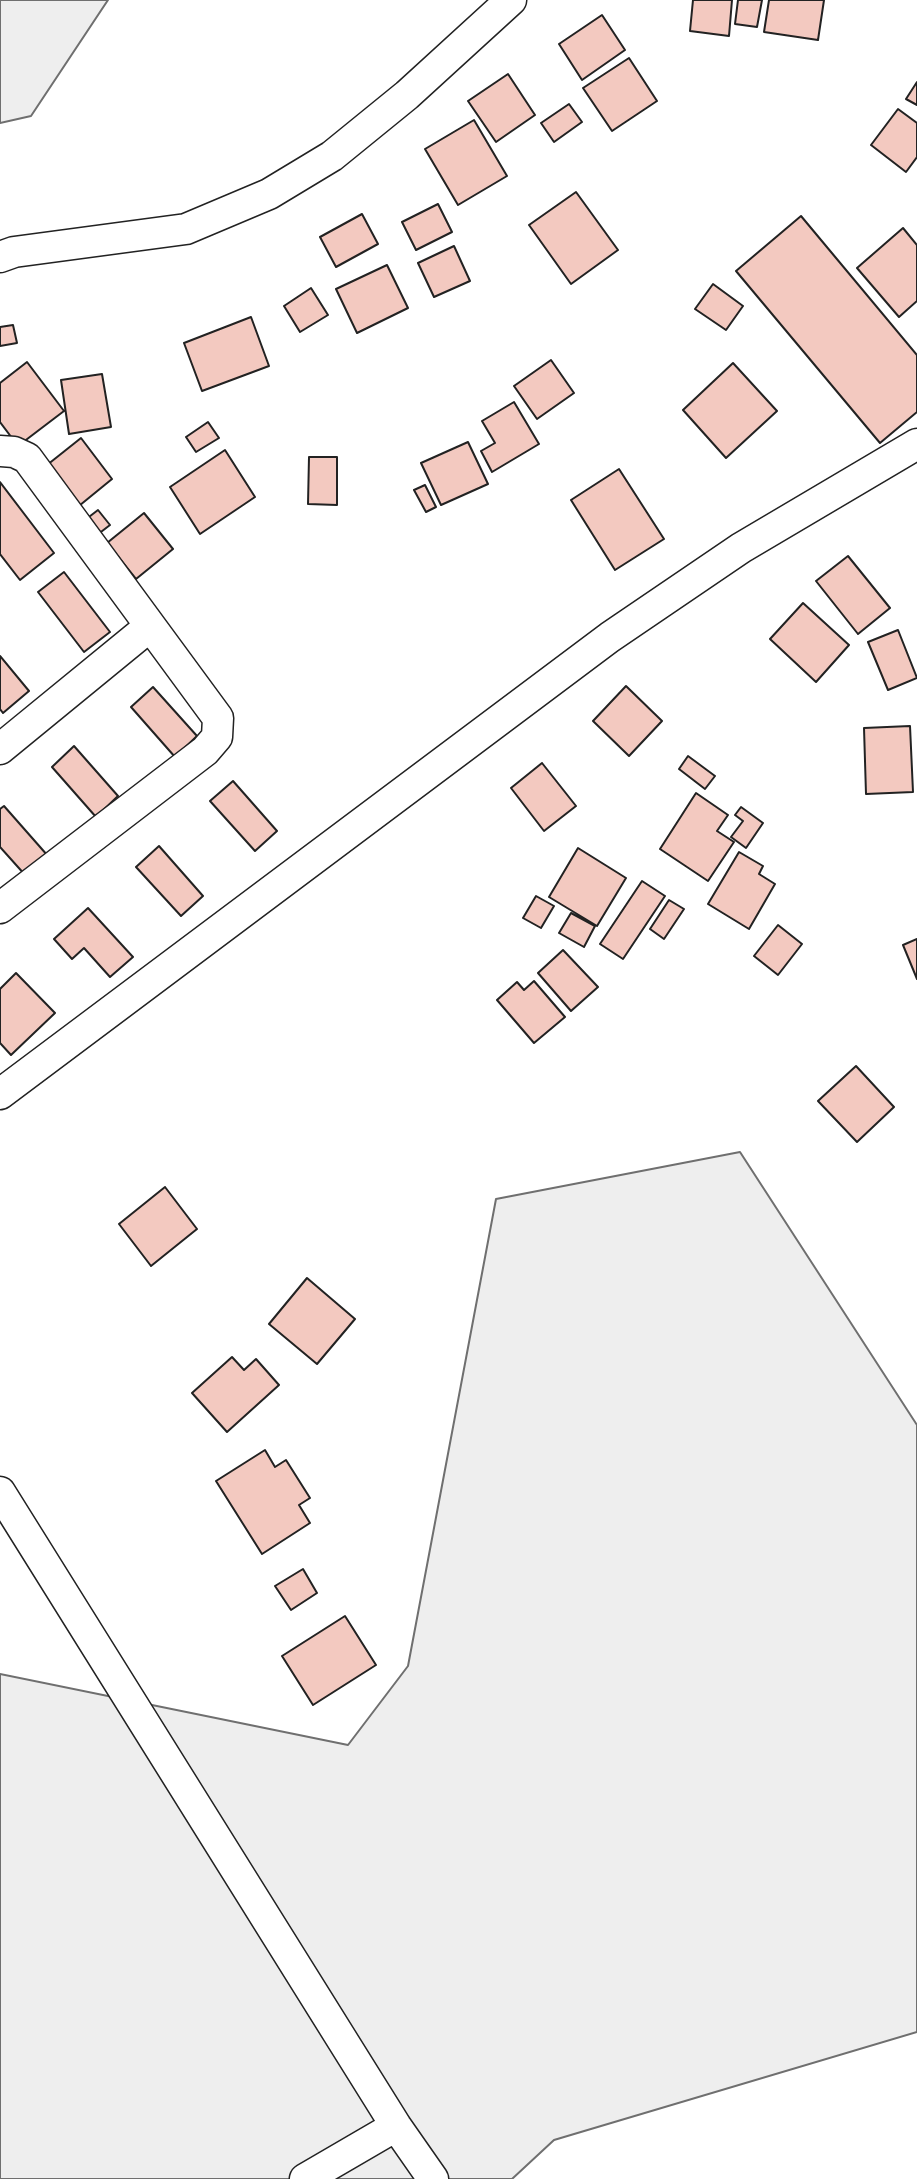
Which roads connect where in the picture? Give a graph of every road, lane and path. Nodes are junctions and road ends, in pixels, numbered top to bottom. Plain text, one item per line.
1 (511, 0) edge
2 (0, 257) edge
3 (917, 444) edge
4 (0, 452) edge
5 (149, 627) junction
6 (0, 749) edge
7 (0, 908) edge
8 (0, 1094) edge
9 (0, 1492) edge
10 (396, 2126) junction
11 (304, 2179) edge
12 (433, 2179) edge

1 - 2 street
3 - 8 street
4 - 5 street
5 - 6 street
5 - 7 street
9 - 10 street
10 - 11 street
10 - 12 street

